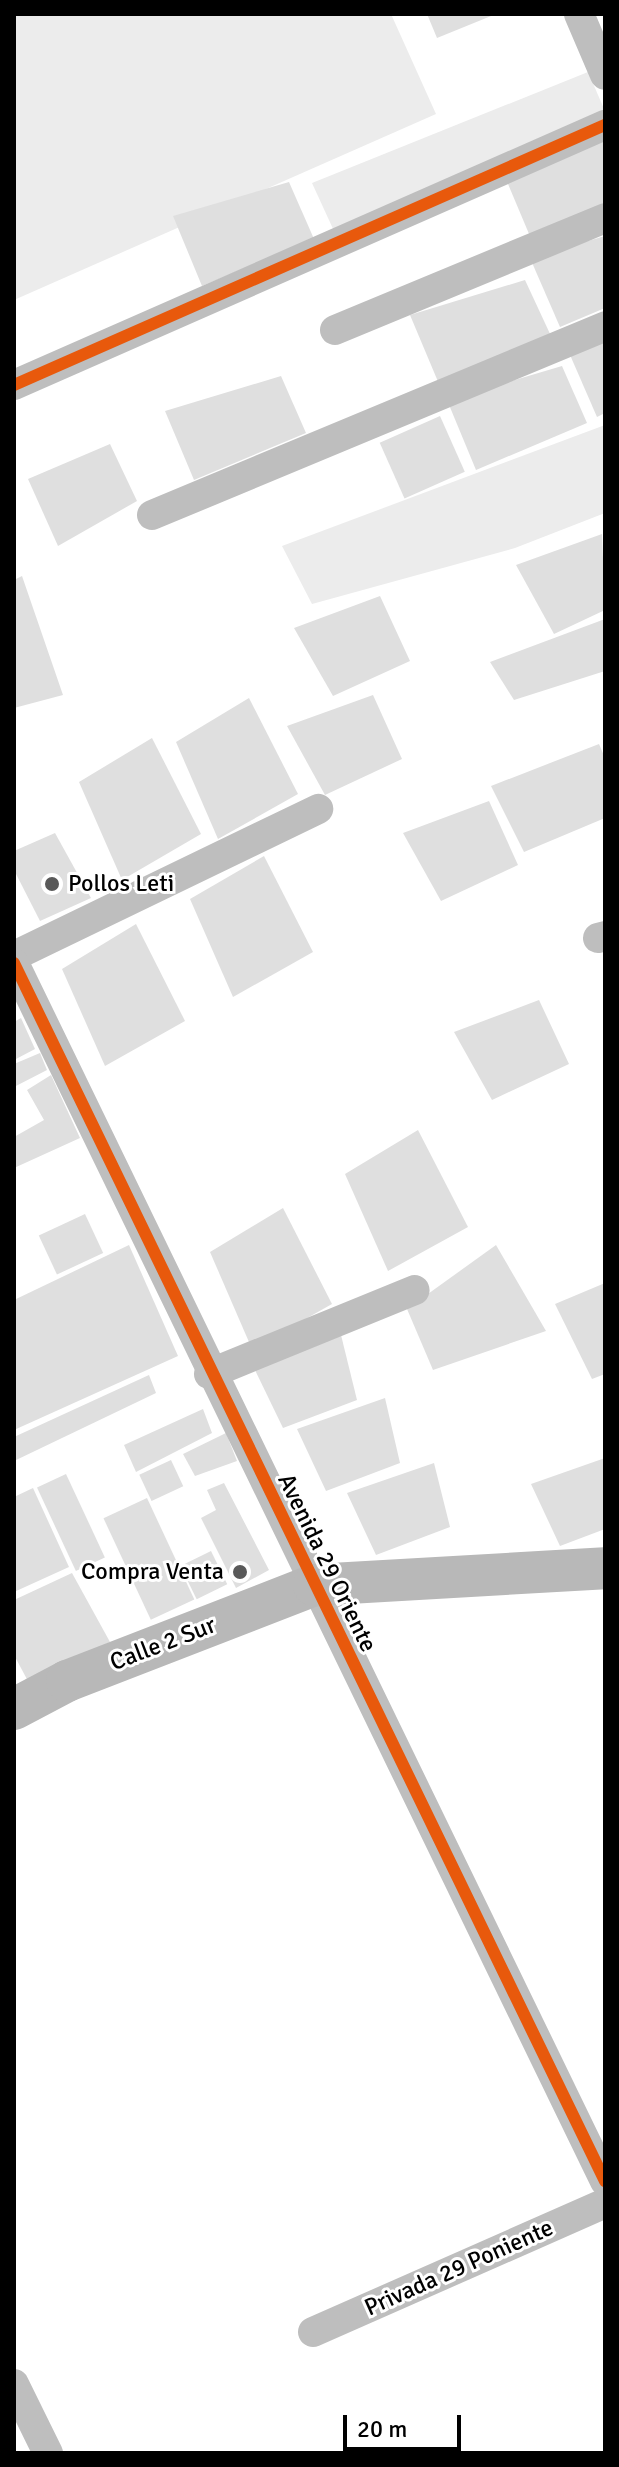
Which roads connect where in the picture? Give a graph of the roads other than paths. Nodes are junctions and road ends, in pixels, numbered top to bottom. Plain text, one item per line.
1 (579, 14) edge
2 (605, 75) edge
3 (605, 125) edge
4 (605, 218) edge
5 (605, 326) edge
6 (335, 330) dead end
7 (14, 385) edge
8 (152, 515) dead end
9 (318, 809) dead end
10 (14, 956) edge
11 (14, 963) edge
12 (415, 1290) dead end
13 (209, 1374) junction
14 (605, 1568) edge
15 (314, 1585) junction
16 (14, 1709) edge
17 (605, 2181) edge
18 (605, 2203) edge
19 (313, 2332) dead end
20 (14, 2384) edge
21 (48, 2453) edge

1 - 2 street
3 - 7 street
4 - 6 street
5 - 8 street
9 - 10 street
11 - 13 street, Avenida 29 Oriente
12 - 13 street
13 - 15 street, Avenida 29 Oriente
14 - 15 main road, Calle 2 Sur
15 - 16 main road, Calle 2 Sur
15 - 17 street, Avenida 29 Oriente
18 - 19 street, Privada 29 Poniente
20 - 21 street

